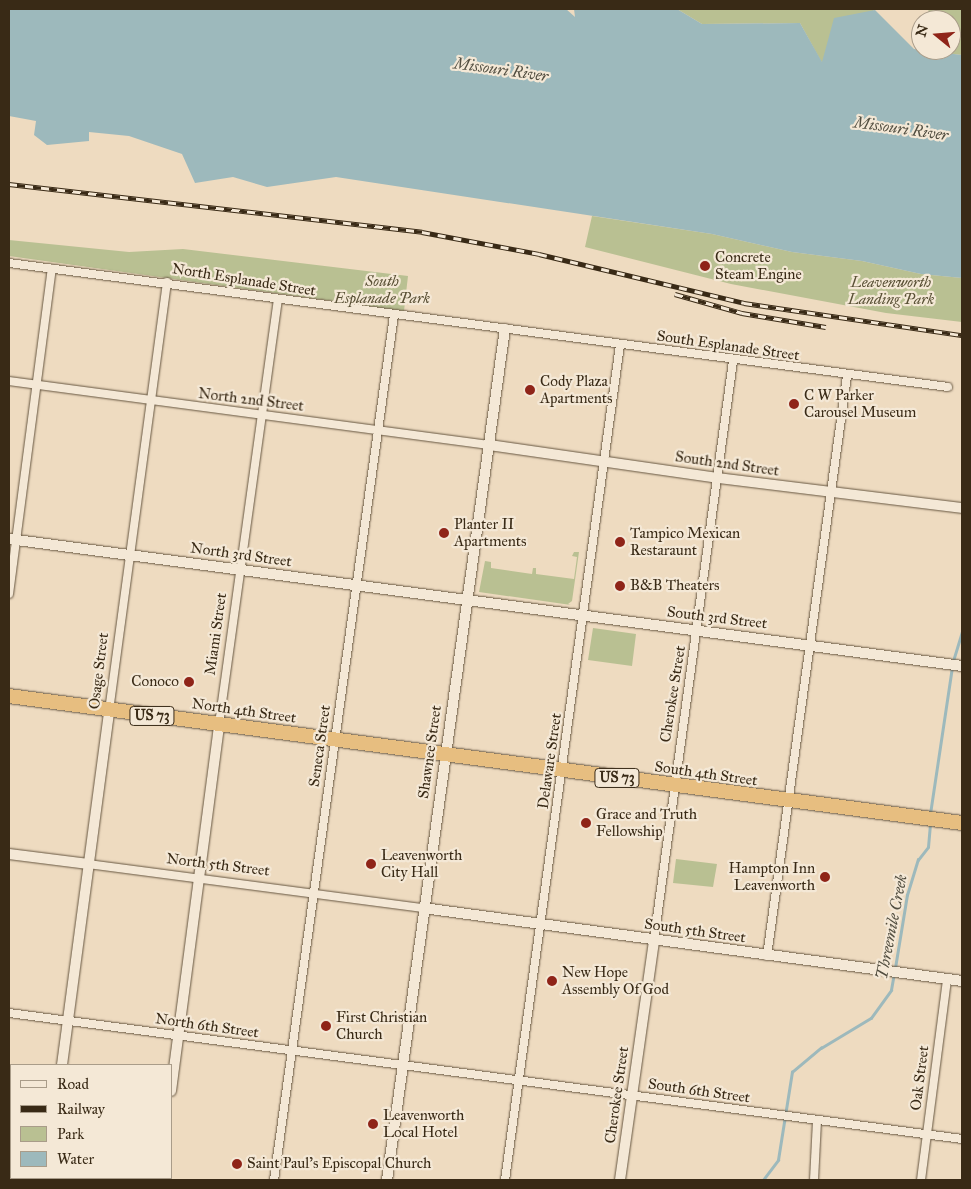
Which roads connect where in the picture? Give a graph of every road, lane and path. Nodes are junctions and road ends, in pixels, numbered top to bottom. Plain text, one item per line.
1 (9, 263) edge
2 (52, 269) junction
3 (167, 282) junction
4 (278, 300) junction
5 (394, 315) junction
6 (505, 329) junction
7 (620, 345) junction
8 (733, 361) junction
9 (847, 376) junction
10 (9, 381) edge
11 (36, 385) junction
12 (948, 387) dead end
13 (150, 401) junction
14 (262, 416) junction
15 (378, 431) junction
16 (489, 445) junction
17 (604, 462) junction
18 (718, 478) junction
19 (831, 492) junction
20 (962, 508) edge
21 (12, 540) edge
22 (129, 555) junction
23 (240, 570) junction
24 (358, 586) junction
25 (9, 594) edge
26 (469, 601) junction
27 (583, 616) junction
28 (698, 630) junction
29 (811, 645) junction
30 (962, 666) edge
31 (9, 696) edge
32 (109, 711) junction
33 (219, 724) junction
34 (334, 740) junction
35 (445, 755) junction
36 (563, 770) junction
37 (674, 786) junction
38 (789, 802) junction
39 (956, 822) edge
40 (9, 854) edge
41 (88, 864) junction
42 (198, 878) junction
43 (314, 892) junction
44 (423, 908) junction
45 (542, 924) junction
46 (654, 940) junction
47 (767, 956) junction
48 (947, 979) junction
49 (962, 981) edge
50 (9, 1014) edge
51 (68, 1022) junction
52 (178, 1035) junction
53 (291, 1051) junction
54 (62, 1064) edge
55 (402, 1065) junction
56 (520, 1080) junction
57 (172, 1083) edge
58 (632, 1096) junction
59 (817, 1121) junction
60 (927, 1135) junction
61 (962, 1139) edge
62 (274, 1180) edge
63 (387, 1180) edge
64 (505, 1180) edge
65 (620, 1180) edge
66 (814, 1180) edge
67 (921, 1180) edge

1 - 2 street, North Esplanade Street
2 - 3 street, North Esplanade Street
2 - 11 street
3 - 4 street, North Esplanade Street
3 - 13 street, Osage Street
4 - 5 street, North Esplanade Street
4 - 14 street, Miami Street
5 - 6 street, North Esplanade Street
5 - 15 street, Seneca Street
6 - 7 street, South Esplanade Street
6 - 16 street, Shawnee Street
7 - 8 street, South Esplanade Street
7 - 17 street, Delaware Street
8 - 9 street, South Esplanade Street
8 - 18 street, Cherokee Street
9 - 12 street, South Esplanade Street
9 - 19 street
10 - 11 street, North 2nd Street
11 - 13 street, North 2nd Street
11 - 21 street
13 - 14 street, North 2nd Street
13 - 22 street, Osage Street
14 - 15 street, North 2nd Street
14 - 23 street, Miami Street
15 - 16 street, North 2nd Street
15 - 24 street, Seneca Street
16 - 17 street, South 2nd Street
16 - 26 street, Shawnee Street
17 - 18 street, South 2nd Street
17 - 27 street, Delaware Street
18 - 19 street, South 2nd Street
18 - 28 street, Cherokee Street
19 - 20 street, South 2nd Street
19 - 29 street
21 - 22 street, North 3rd Street
21 - 25 street
22 - 23 street, North 3rd Street
22 - 32 street, Osage Street
23 - 24 street, North 3rd Street
23 - 33 street, Miami Street
24 - 26 street, North 3rd Street
24 - 34 street, Seneca Street
26 - 27 street, South 3rd Street
26 - 35 street, Shawnee Street
27 - 28 street, South 3rd Street
27 - 36 street, Delaware Street
28 - 29 street, South 3rd Street
28 - 37 street, Cherokee Street
29 - 30 street, South 3rd Street
29 - 38 street
31 - 32 highway, North 4th Street / US 73
32 - 33 highway, North 4th Street / US 73
32 - 41 street, Osage Street
33 - 34 highway, North 4th Street / US 73
33 - 42 street, Miami Street
34 - 35 highway, North 4th Street / US 73
34 - 43 street, Seneca Street
35 - 36 highway, South 4th Street / US 73
35 - 44 street, Shawnee Street
36 - 37 highway, South 4th Street / US 73
36 - 45 street, Delaware Street
37 - 38 highway, South 4th Street / US 73
37 - 46 street, Cherokee Street
38 - 39 highway, South 4th Street / US 73
38 - 47 street
40 - 41 street, North 5th Street
41 - 42 street, North 5th Street
41 - 51 street, Osage Street
42 - 43 street, North 5th Street
42 - 52 street, Miami Street
43 - 44 street, North 5th Street
43 - 53 street, Seneca Street
44 - 45 street, South 5th Street
44 - 55 street, Shawnee Street
45 - 46 street, South 5th Street
45 - 56 street, Delaware Street
46 - 47 street, South 5th Street
46 - 58 street, Cherokee Street
47 - 48 street, South 5th Street
48 - 49 street, South 5th Street
48 - 60 street, Oak Street
50 - 51 street, North 6th Street
51 - 52 street, North 6th Street
51 - 54 street, Osage Street
52 - 53 street, North 6th Street
52 - 57 street, Miami Street
53 - 55 street, North 6th Street
53 - 62 street, Seneca Street
55 - 56 street, South 6th Street
55 - 63 street, Shawnee Street
56 - 58 street, South 6th Street
56 - 64 street, Delaware Street
58 - 59 street, South 6th Street
58 - 65 street, Cherokee Street
59 - 60 street, South 6th Street
59 - 66 street
60 - 61 street, South 6th Street
60 - 67 street, Oak Street

